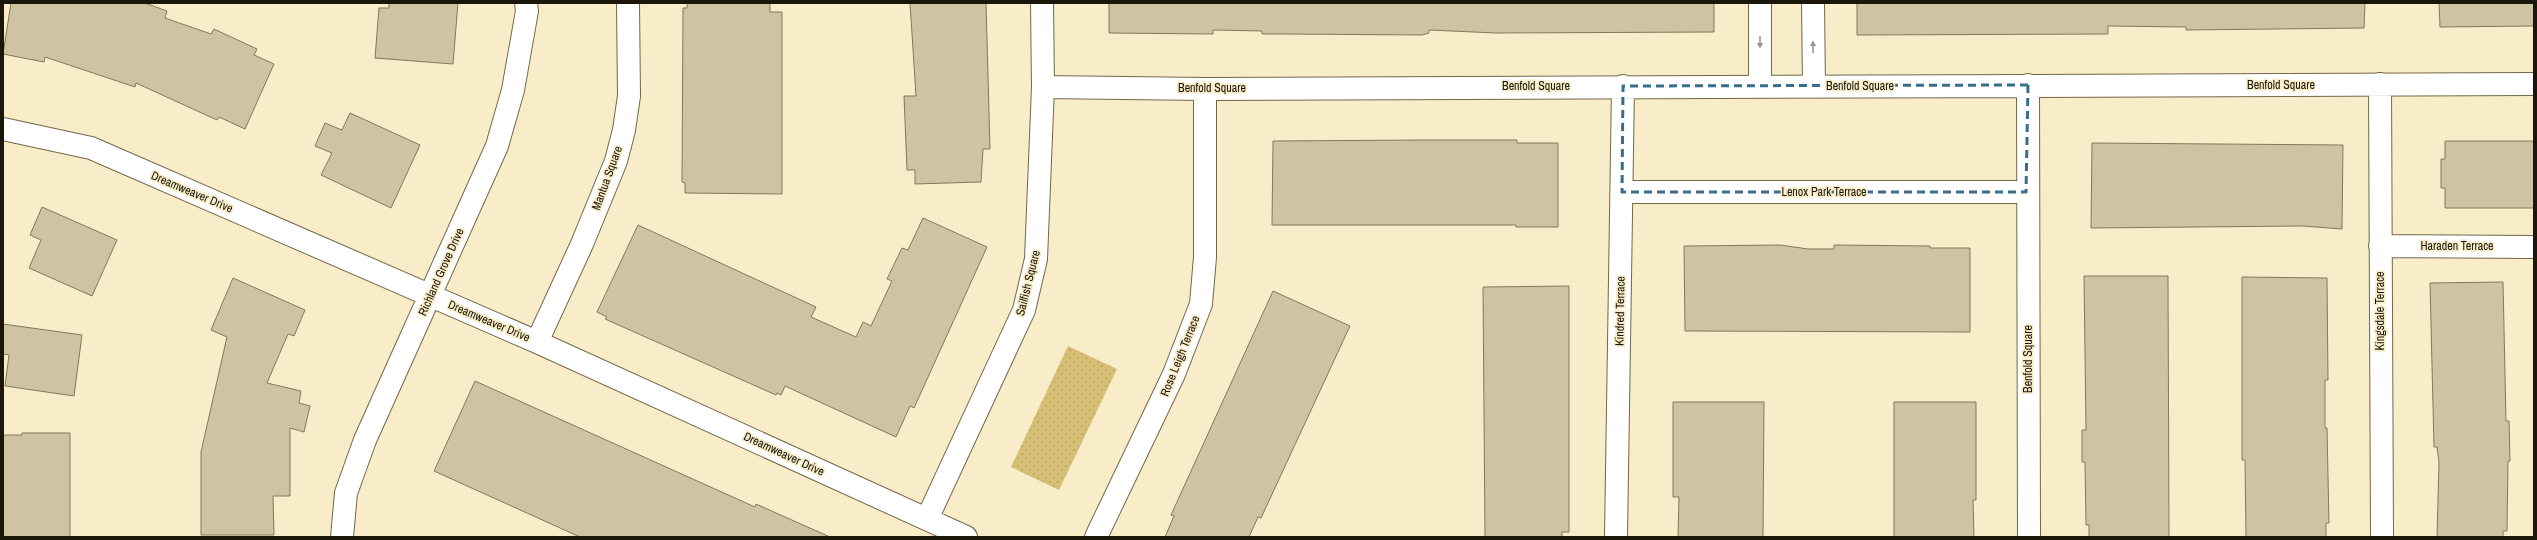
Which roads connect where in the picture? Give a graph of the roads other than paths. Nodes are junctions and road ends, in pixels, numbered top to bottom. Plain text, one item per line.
1 (526, 3) edge
2 (628, 3) edge
3 (1042, 3) edge
4 (1760, 3) edge
5 (1813, 3) edge
6 (2380, 84) junction
7 (2534, 84) edge
8 (2028, 85) junction
9 (1623, 86) junction
10 (1760, 86) junction
11 (1814, 86) junction
12 (1043, 87) junction
13 (1205, 89) junction
14 (3, 129) edge
15 (1622, 192) junction
16 (2026, 192) junction
17 (2380, 246) junction
18 (2534, 247) edge
19 (431, 295) junction
20 (537, 342) junction
21 (926, 520) junction
22 (342, 537) edge
23 (966, 537) edge
24 (1096, 537) edge
25 (1616, 537) edge
26 (2029, 537) edge
27 (2382, 537) edge

1 - 19 street, Richland Grove Drive
2 - 20 street, Mantua Square
3 - 12 street, Sailfish Square
4 -> 10 street
11 -> 5 street
6 - 7 street, Benfold Square
6 - 8 street, Benfold Square
6 - 17 street, Kingsdale Terrace
8 - 11 street, Benfold Square
8 - 16 street, Benfold Square
9 - 10 street, Benfold Square
9 - 13 street, Benfold Square
9 - 15 street, Kindred Terrace
10 - 11 street, Benfold Square
12 - 13 street, Benfold Square
12 - 21 street, Sailfish Square
13 - 24 street, Rose Leigh Terrace
14 - 19 street, Dreamweaver Drive
15 - 16 street, Lenox Park Terrace
15 - 25 street, Kindred Terrace
16 - 26 street, Benfold Square
17 - 18 street, Haraden Terrace
17 - 27 street, Kingsdale Terrace
19 - 20 street, Dreamweaver Drive
19 - 22 street, Richland Grove Drive
20 - 21 street, Dreamweaver Drive
21 - 23 street, Dreamweaver Drive

